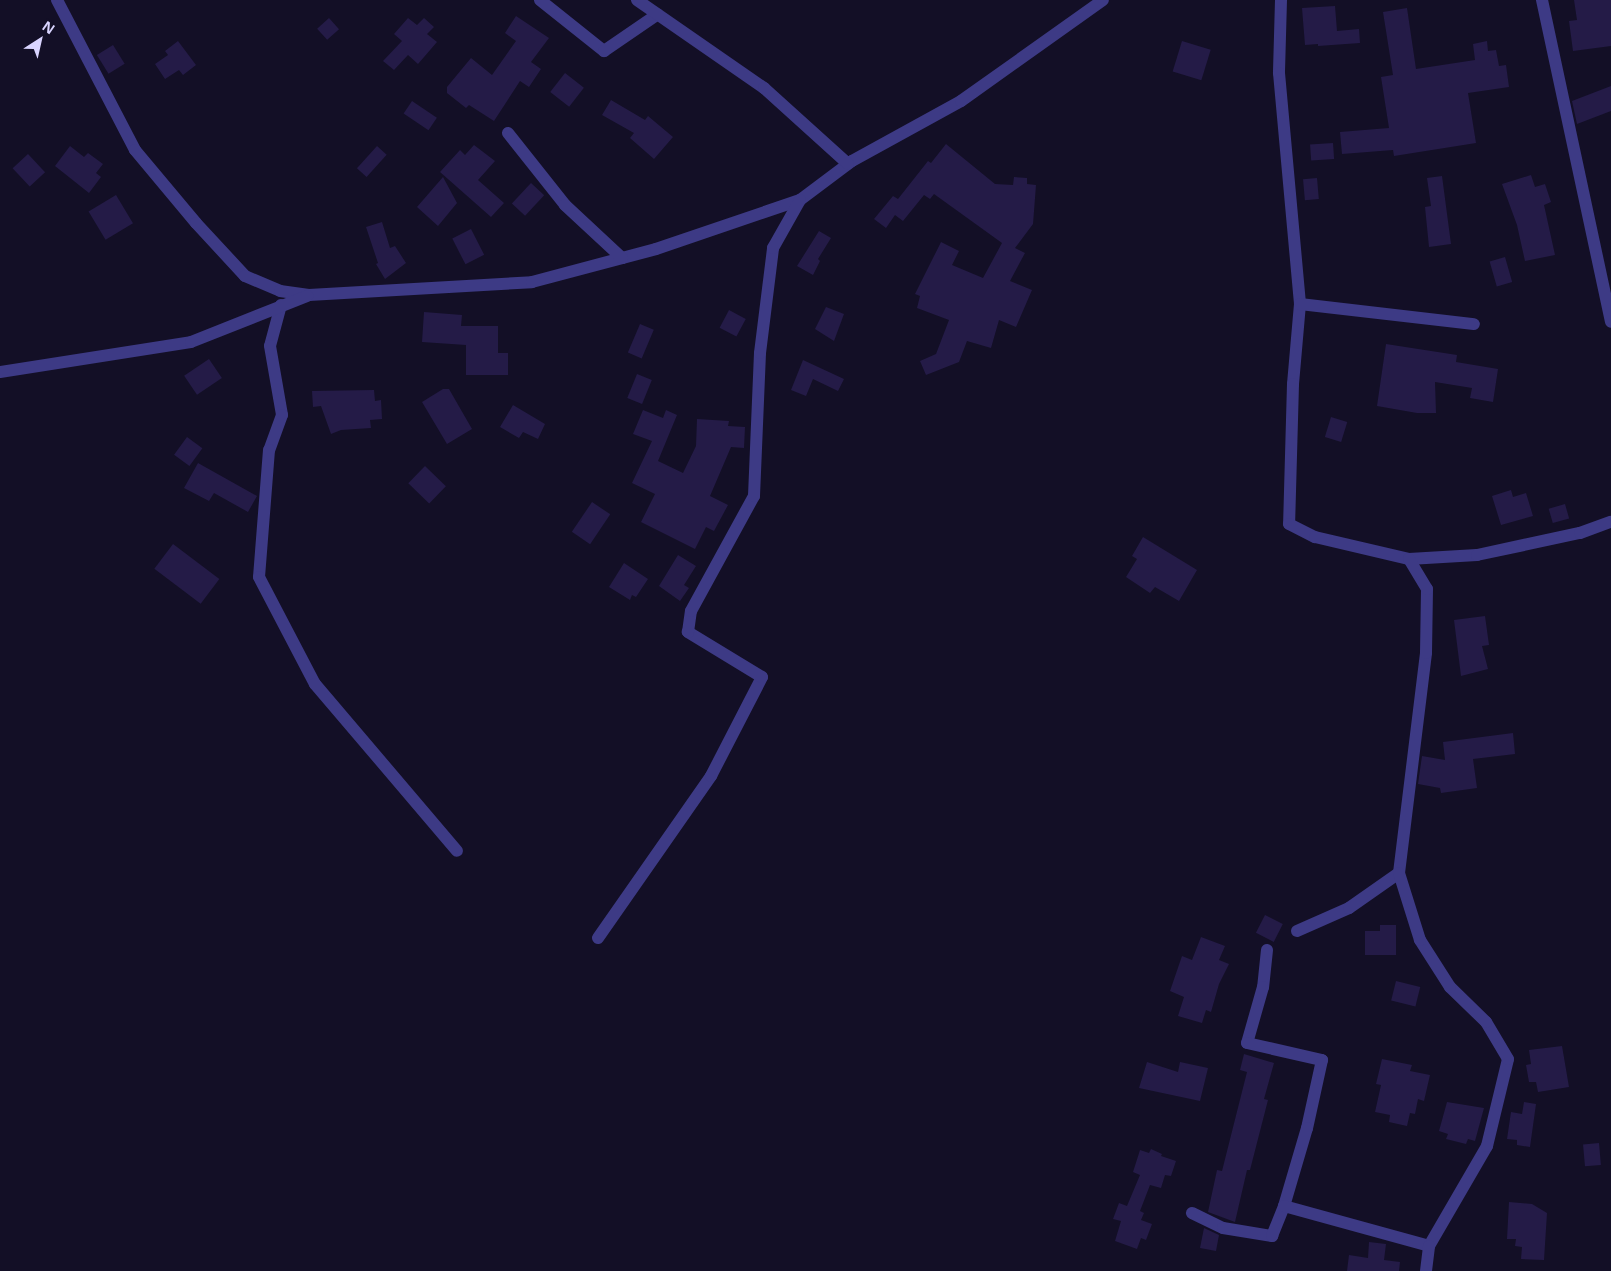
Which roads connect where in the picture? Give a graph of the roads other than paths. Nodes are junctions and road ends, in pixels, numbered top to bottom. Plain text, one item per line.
1 (57, 0) edge
2 (540, 0) edge
3 (638, 0) edge
4 (1103, 0) edge
5 (1281, 0) edge
6 (1542, 0) edge
7 (658, 14) junction
8 (508, 133) dead end
9 (848, 164) junction
10 (800, 200) junction
11 (622, 258) junction
12 (309, 295) junction
13 (1300, 304) junction
14 (281, 305) junction
15 (1610, 316) edge
16 (1474, 324) dead end
17 (0, 372) edge
18 (1611, 522) edge
19 (1408, 559) junction
20 (457, 851) dead end
21 (1399, 873) junction
22 (1297, 931) dead end
23 (598, 938) dead end
24 (1267, 950) dead end
25 (1284, 1206) junction
26 (1192, 1213) dead end
27 (1429, 1246) junction
28 (1426, 1271) edge

1 - 12 street
2 - 7 street
3 - 7 street
4 - 9 street
5 - 13 street
6 - 15 street
7 - 9 street
8 - 11 street
9 - 10 street
10 - 11 street
10 - 23 street
11 - 12 street
12 - 14 street
13 - 16 street
13 - 19 street
14 - 17 street
14 - 20 street
18 - 19 street
19 - 21 street
21 - 22 street
21 - 27 street
24 - 25 street
25 - 26 street
25 - 27 street
27 - 28 street

